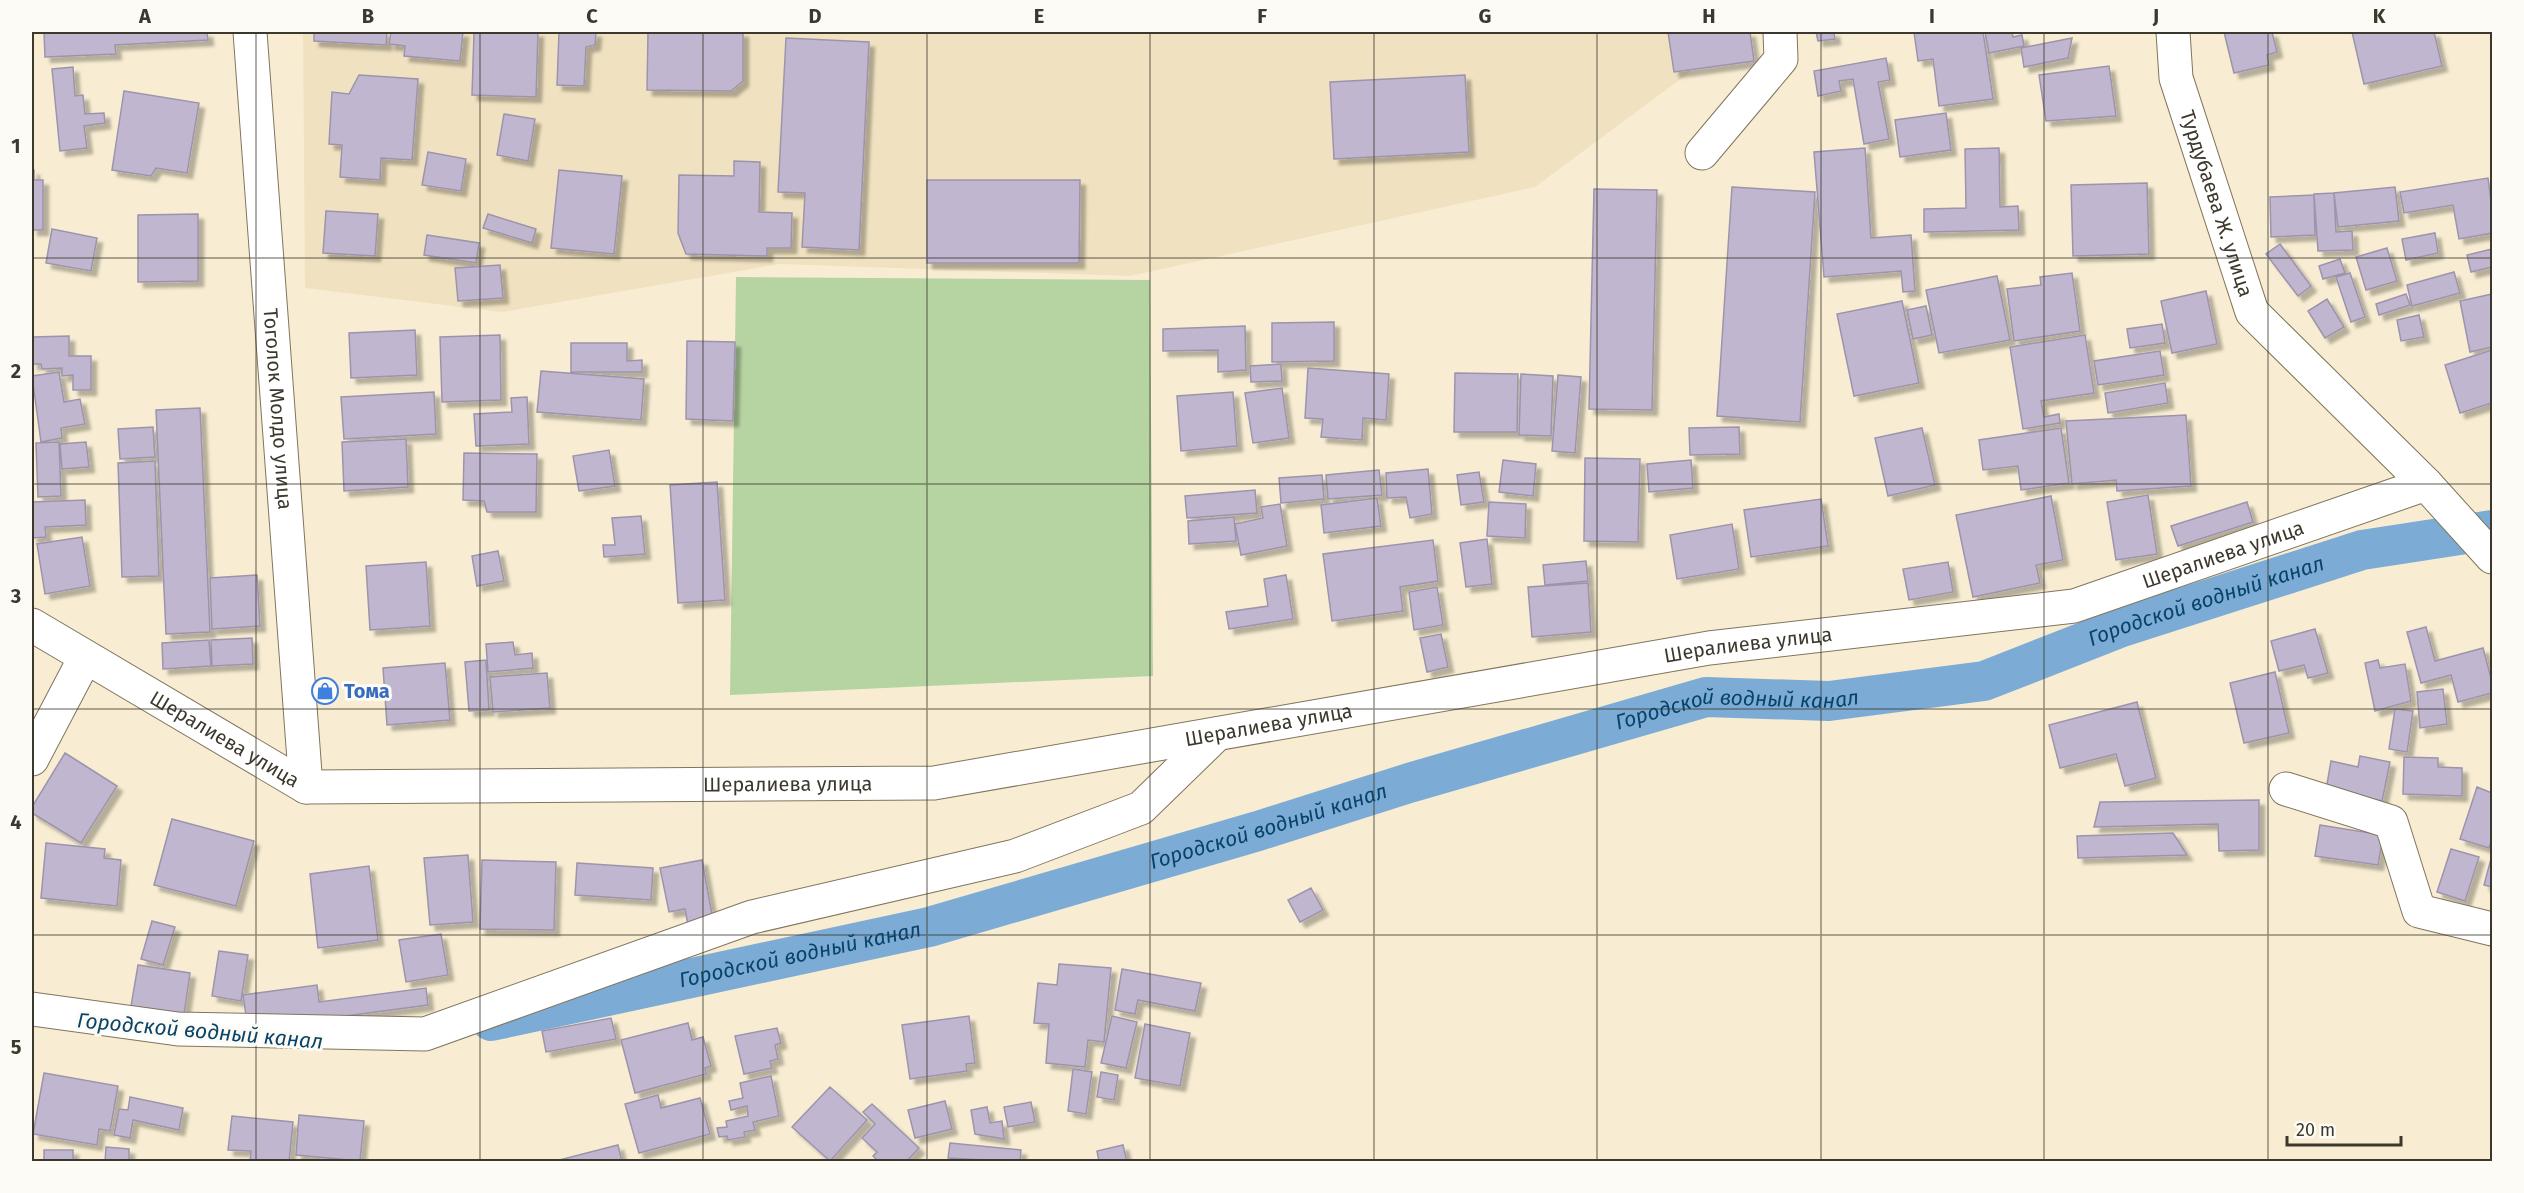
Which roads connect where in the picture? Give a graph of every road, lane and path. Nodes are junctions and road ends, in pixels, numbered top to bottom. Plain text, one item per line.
1 (250, 32) edge
2 (1779, 32) edge
3 (2173, 32) edge
4 (1702, 153) dead end
5 (2426, 484) junction
6 (2487, 541) edge
7 (32, 625) edge
8 (85, 658) junction
9 (1217, 734) junction
10 (32, 759) edge
11 (306, 787) junction
12 (2286, 789) dead end
13 (2493, 929) edge
14 (32, 1009) edge

1 - 11 street, Тоголок Молдо улица
2 - 4 street
3 - 5 street, Турдубаева Ж. улица
5 - 6 street
5 - 9 street, Шералиева улица
7 - 8 street, Шералиева улица
8 - 10 street
8 - 11 street, Шералиева улица
9 - 11 street, Шералиева улица
9 - 14 street
12 - 13 street

